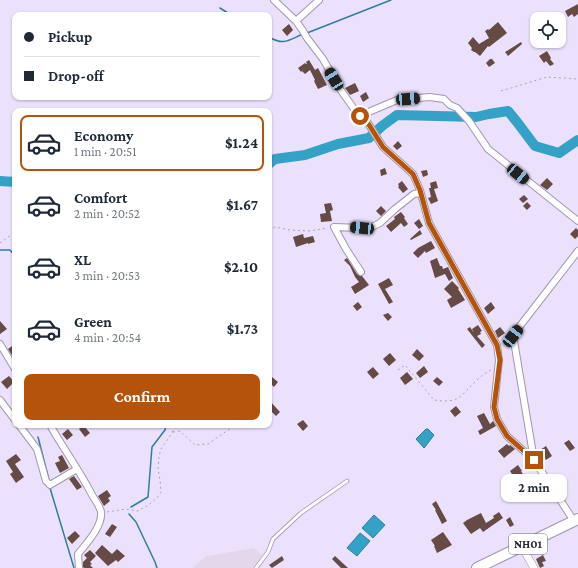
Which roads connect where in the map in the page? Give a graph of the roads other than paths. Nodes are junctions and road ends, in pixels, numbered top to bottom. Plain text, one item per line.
1 (274, 0) edge
2 (319, 0) edge
3 (296, 21) junction
4 (360, 116) junction
5 (420, 193) junction
6 (578, 221) edge
7 (578, 251) edge
8 (361, 272) dead end
9 (0, 344) edge
10 (12, 364) edge
11 (0, 400) edge
12 (12, 416) edge
13 (21, 428) edge
14 (52, 428) edge
15 (534, 460) junction
16 (77, 469) junction
17 (347, 481) dead end
18 (576, 520) edge
19 (522, 546) junction
20 (79, 568) edge
21 (256, 568) edge
22 (477, 568) edge
23 (534, 568) edge

1 - 3 street
2 - 3 street
3 - 4 street
4 - 5 street
4 - 6 street
5 - 8 street
5 - 15 street
7 - 15 street
9 - 10 street
11 - 12 street
13 - 16 street
14 - 16 street
15 - 18 street
16 - 20 street
17 - 21 lane
18 - 19 highway, NH01
19 - 22 highway, NH01
19 - 23 street

